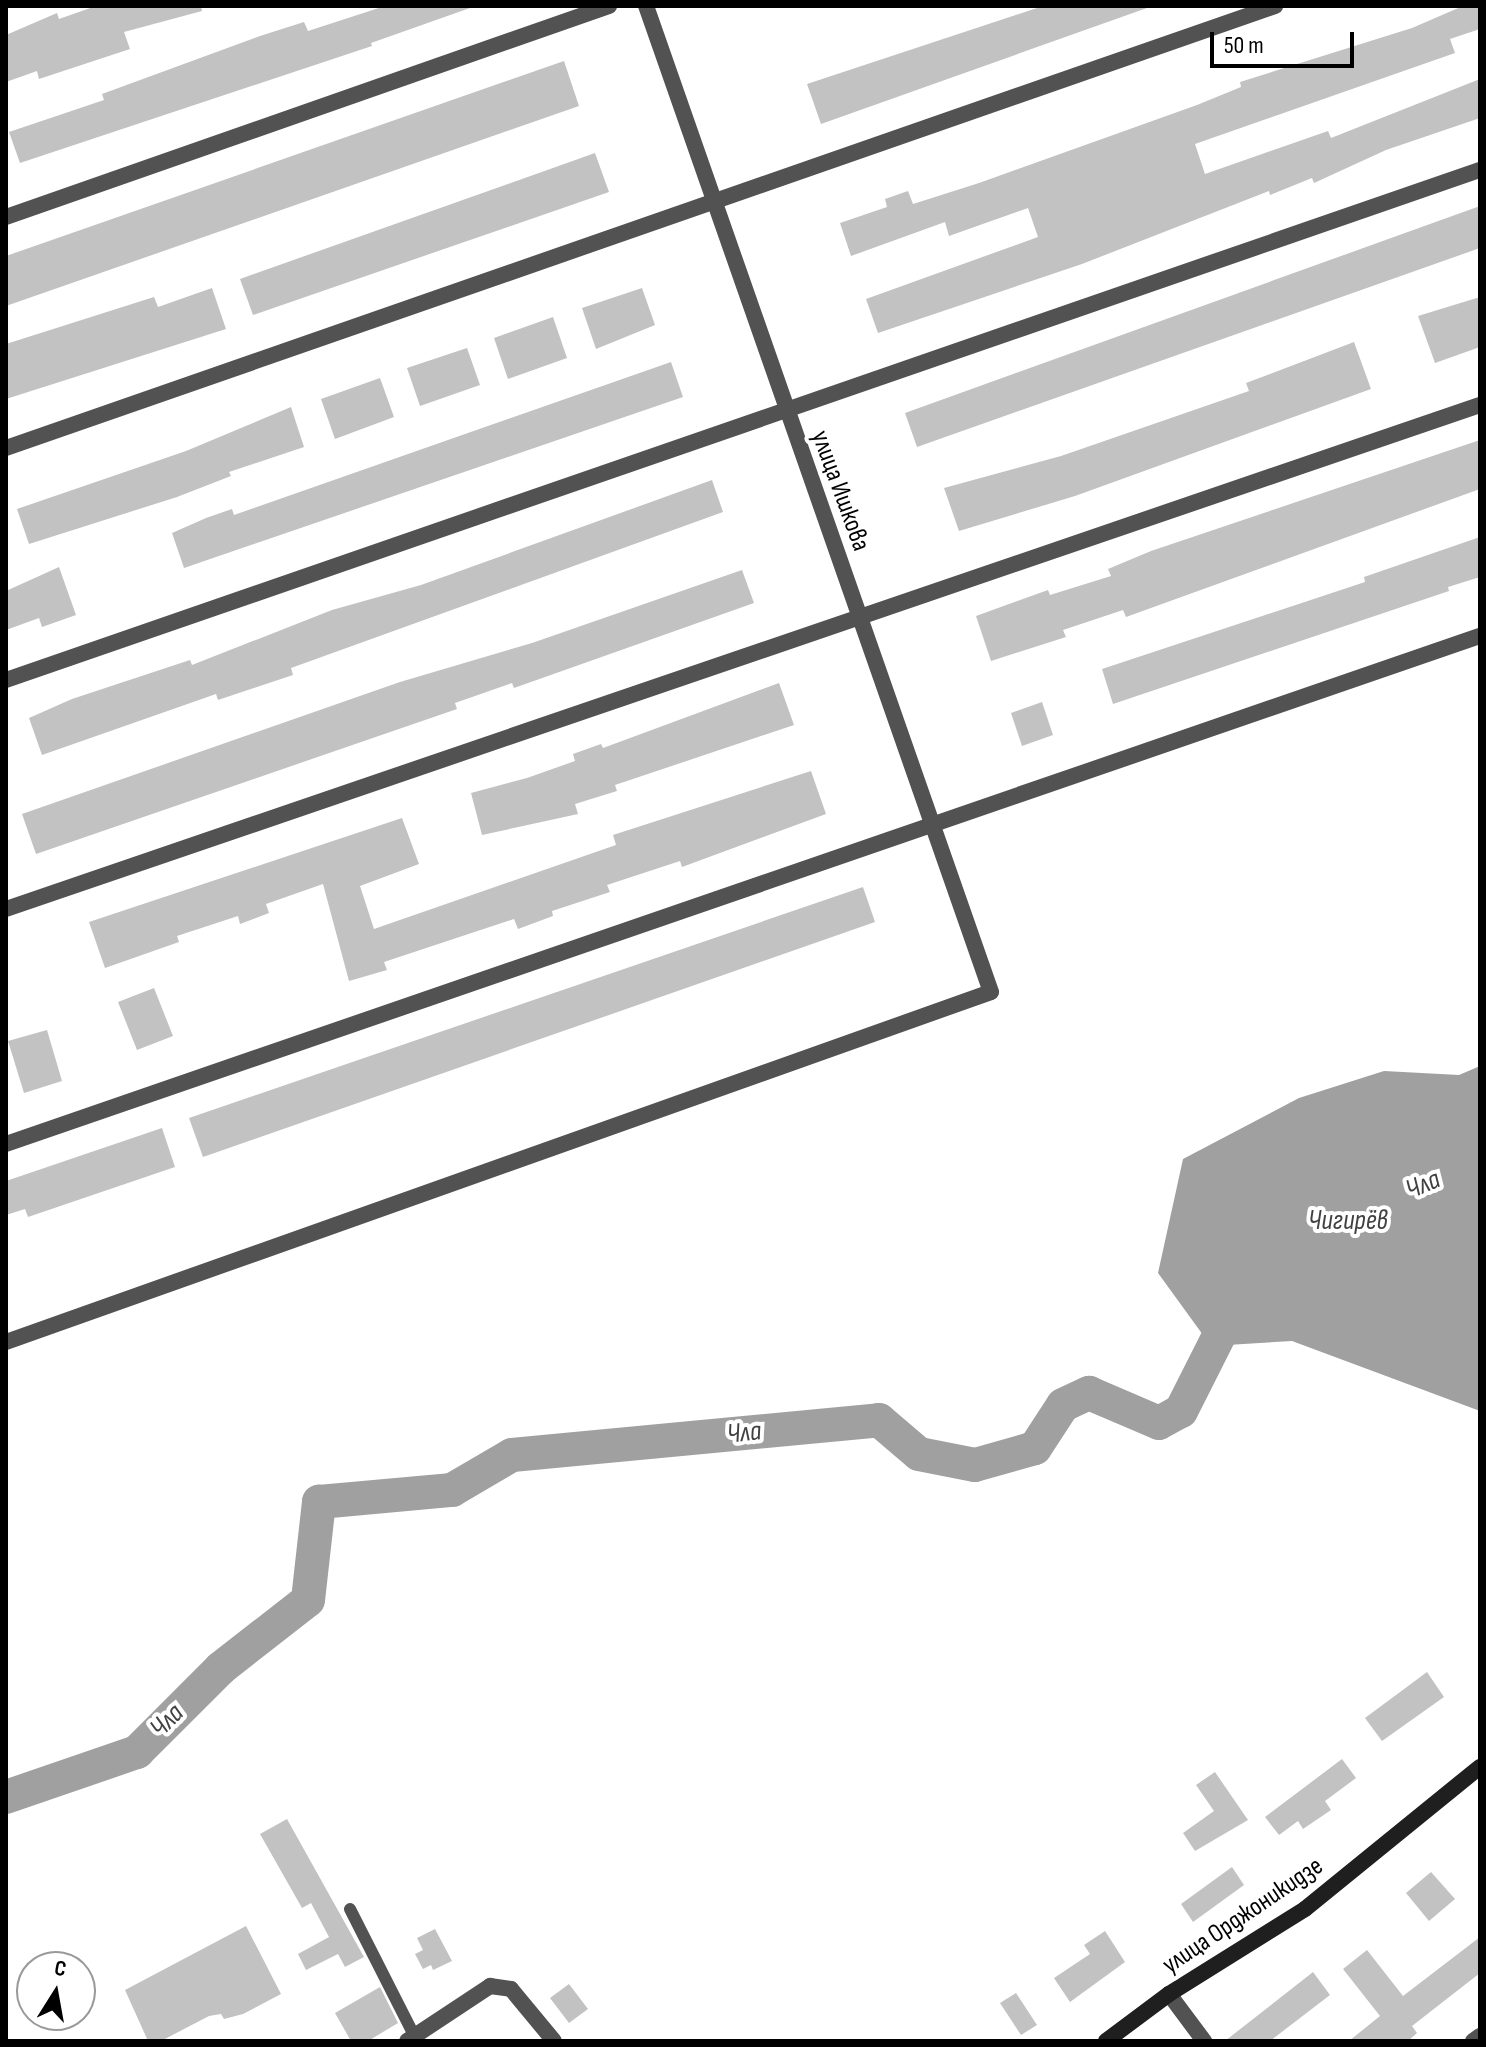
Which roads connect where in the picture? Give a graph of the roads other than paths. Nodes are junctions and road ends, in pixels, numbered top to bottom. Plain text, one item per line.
1 (609, 6) edge
2 (646, 6) edge
3 (1275, 6) edge
4 (1480, 170) edge
5 (715, 201) junction
6 (6, 217) edge
7 (1480, 405) edge
8 (785, 409) junction
9 (6, 448) edge
10 (859, 614) junction
11 (1480, 636) edge
12 (6, 680) edge
13 (930, 822) junction
14 (6, 909) edge
15 (6, 1144) edge
16 (6, 1342) edge
17 (1480, 1767) edge
18 (350, 1909) dead end
19 (1169, 1994) junction
20 (1480, 2036) edge
21 (410, 2038) edge
22 (554, 2041) edge
23 (1106, 2041) edge
24 (1204, 2041) edge
25 (1473, 2041) edge

1 - 6 street
2 - 5 street, улица Ишкова
3 - 5 street
4 - 8 street
5 - 8 street, улица Ишкова
5 - 9 street
7 - 10 street
8 - 10 street, улица Ишкова
8 - 12 street
10 - 13 street, улица Ишкова
10 - 14 street
11 - 13 street
13 - 15 street
13 - 16 street, улица Ишкова
17 - 19 street, улица Орджоникидзе
18 - 21 lane
19 - 23 street, улица Орджоникидзе
19 - 24 street
20 - 25 street
21 - 22 street

